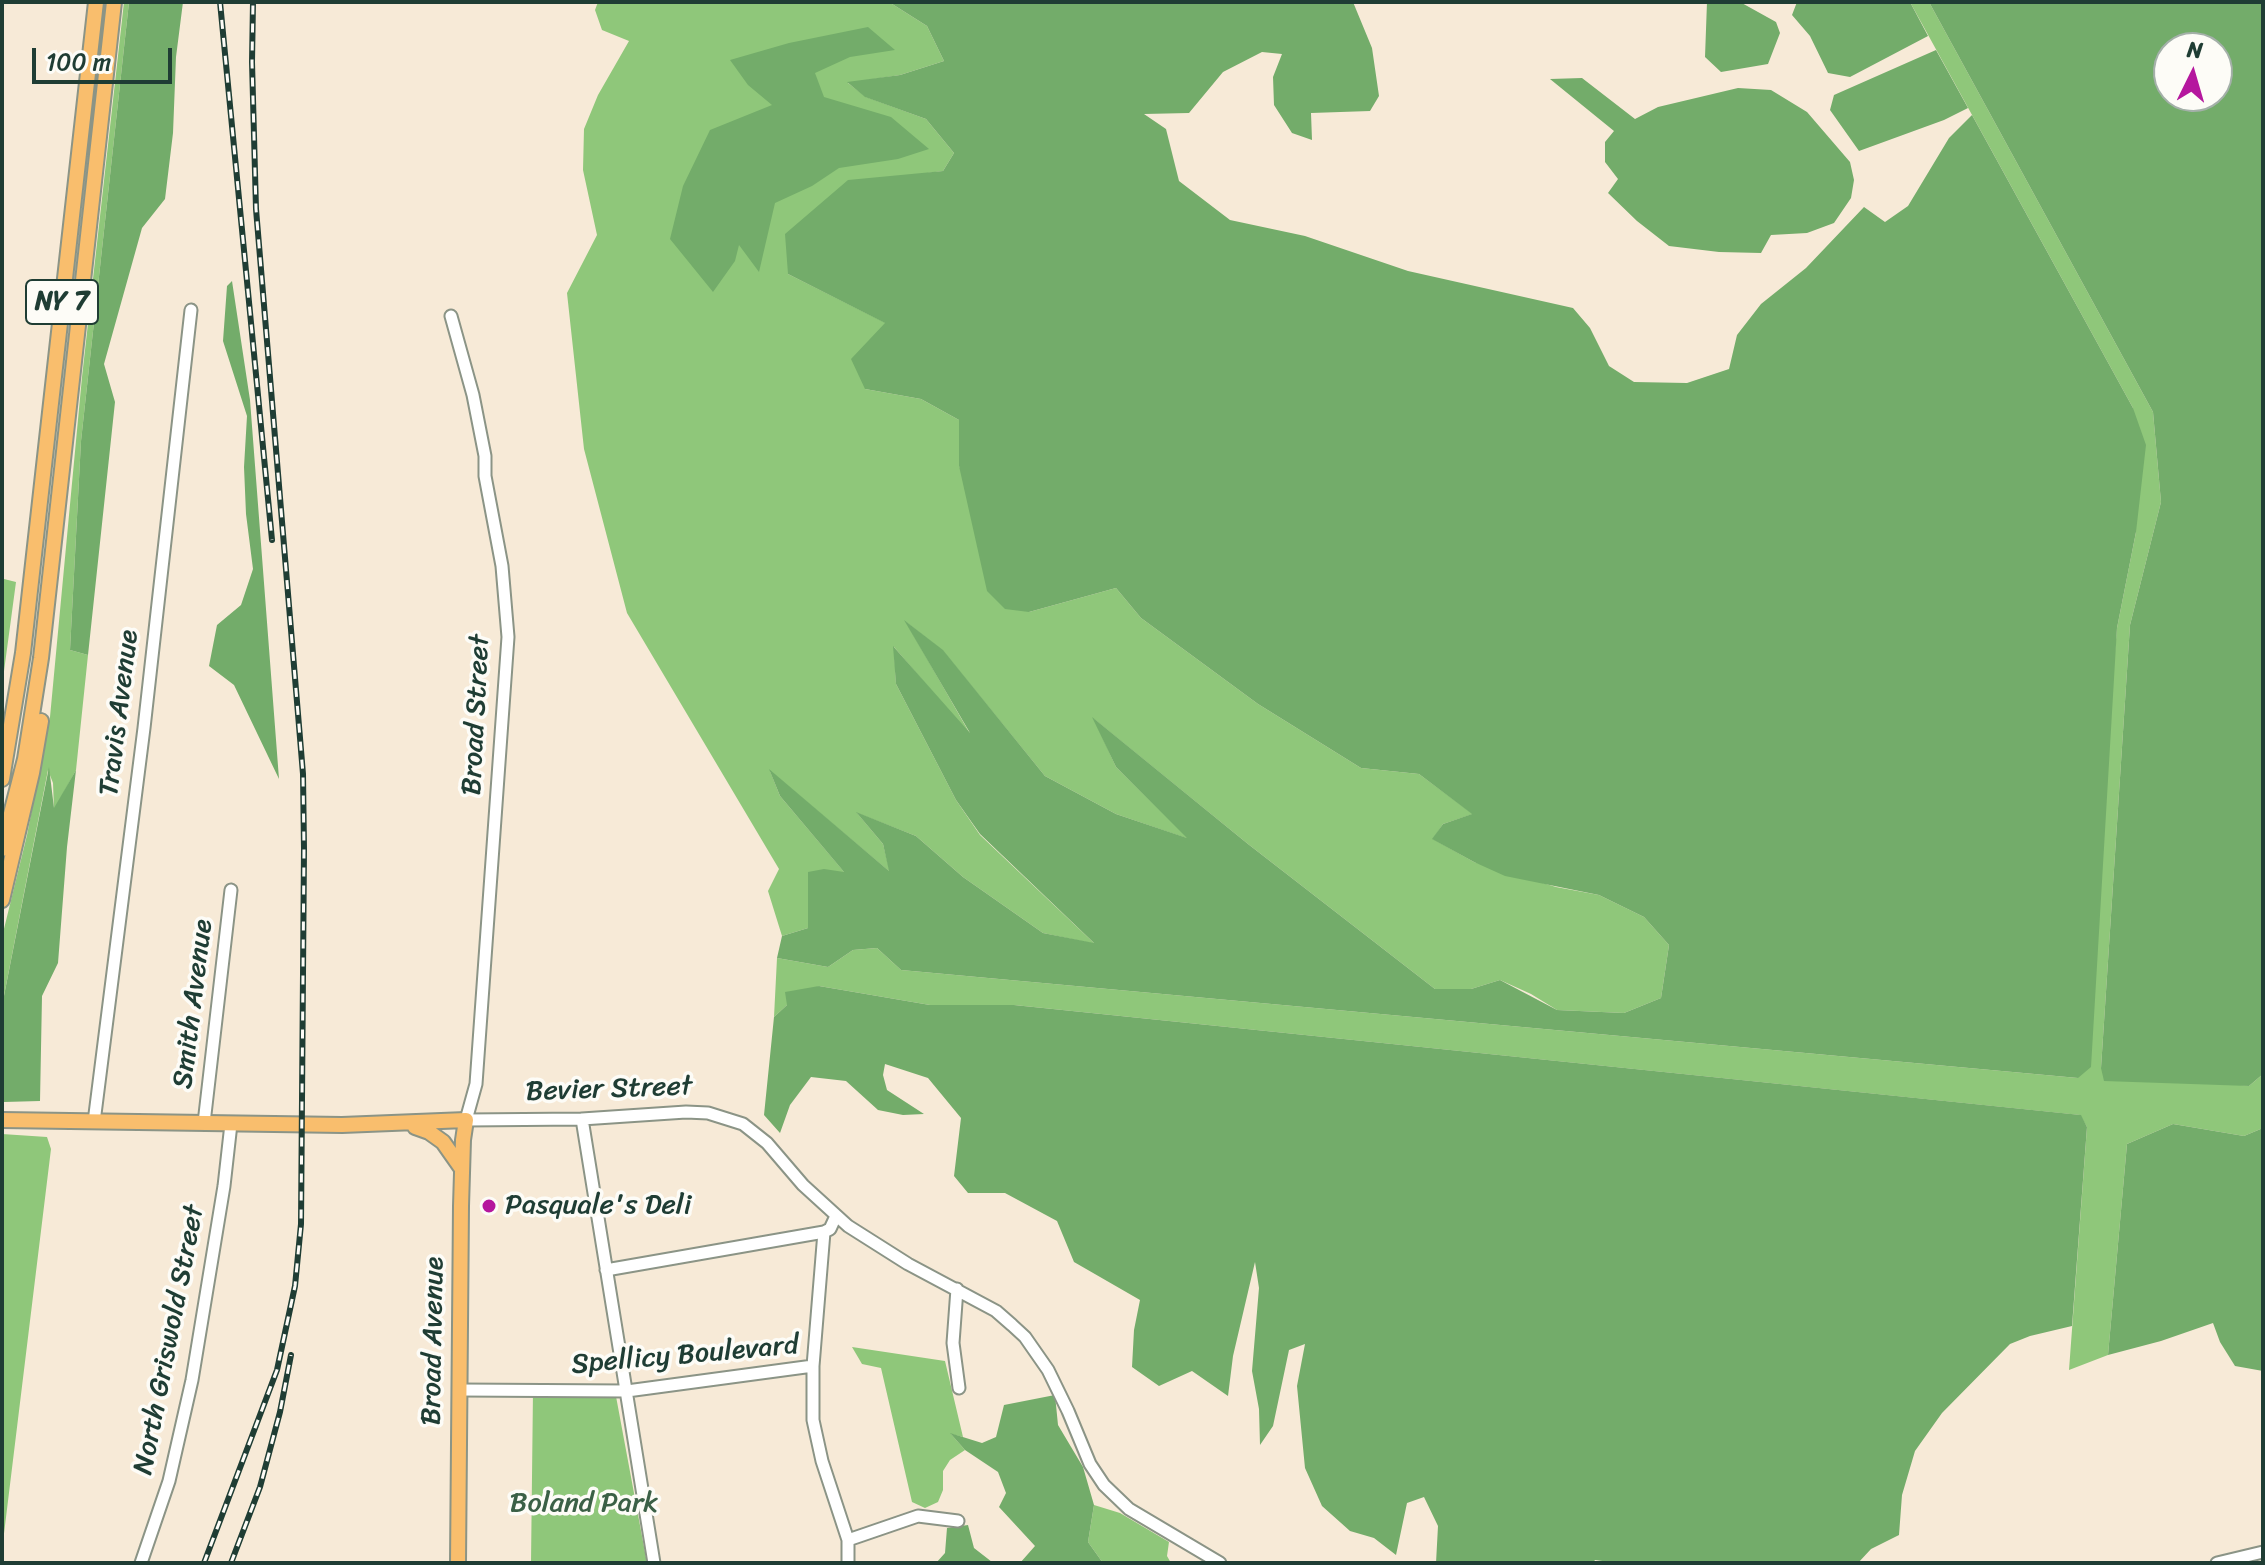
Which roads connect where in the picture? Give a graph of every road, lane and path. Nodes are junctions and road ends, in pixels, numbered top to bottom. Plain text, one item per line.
1 (96, 2) edge
2 (114, 2) edge
3 (191, 310) dead end
4 (451, 316) dead end
5 (45, 623) junction
6 (5, 763) edge
7 (2, 779) edge
8 (2, 849) edge
9 (231, 890) dead end
10 (2, 900) edge
11 (582, 1119) junction
12 (2, 1120) edge
13 (466, 1120) junction
14 (94, 1122) junction
15 (204, 1123) junction
16 (231, 1124) junction
17 (394, 1124) junction
18 (462, 1169) junction
19 (836, 1216) junction
20 (824, 1232) junction
21 (606, 1270) junction
22 (957, 1289) junction
23 (813, 1366) junction
24 (959, 1388) dead end
25 (459, 1390) junction
26 (627, 1391) junction
27 (958, 1521) dead end
28 (848, 1540) junction
29 (2263, 1552) edge
30 (1214, 1561) edge
31 (141, 1563) edge
32 (458, 1563) edge
33 (654, 1563) edge
34 (848, 1563) edge
35 (2217, 1563) edge

1 - 6 main road, NY 7
2 - 5 main road, NY 7
3 - 14 street, Travis Avenue
4 - 13 street, Broad Street
5 - 8 main road, NY 7
5 - 10 main road
6 - 7 main road, NY 7
9 - 15 street, Smith Avenue
11 - 13 street, Bevier Street
11 - 19 street, Bevier Street
11 - 21 street
12 - 14 main road, Bevier Street
13 - 17 main road, Bevier Street
13 - 18 main road, Broad Avenue
14 - 15 main road, Bevier Street
15 - 16 main road, Bevier Street
16 - 17 main road, Bevier Street
16 - 31 street, North Griswold Street
17 - 18 main road
18 - 25 main road, Broad Avenue
19 - 20 street
19 - 22 street, Bevier Street
20 - 21 street
20 - 23 street
21 - 26 street
22 - 24 street
22 - 30 street, Bevier Street
23 - 26 street, Spellicy Boulevard
23 - 28 street, Spellicy Boulevard
25 - 26 street, Spellicy Boulevard
25 - 32 main road, Broad Avenue
26 - 33 street
27 - 28 street
28 - 34 street, Spellicy Boulevard
29 - 35 street

